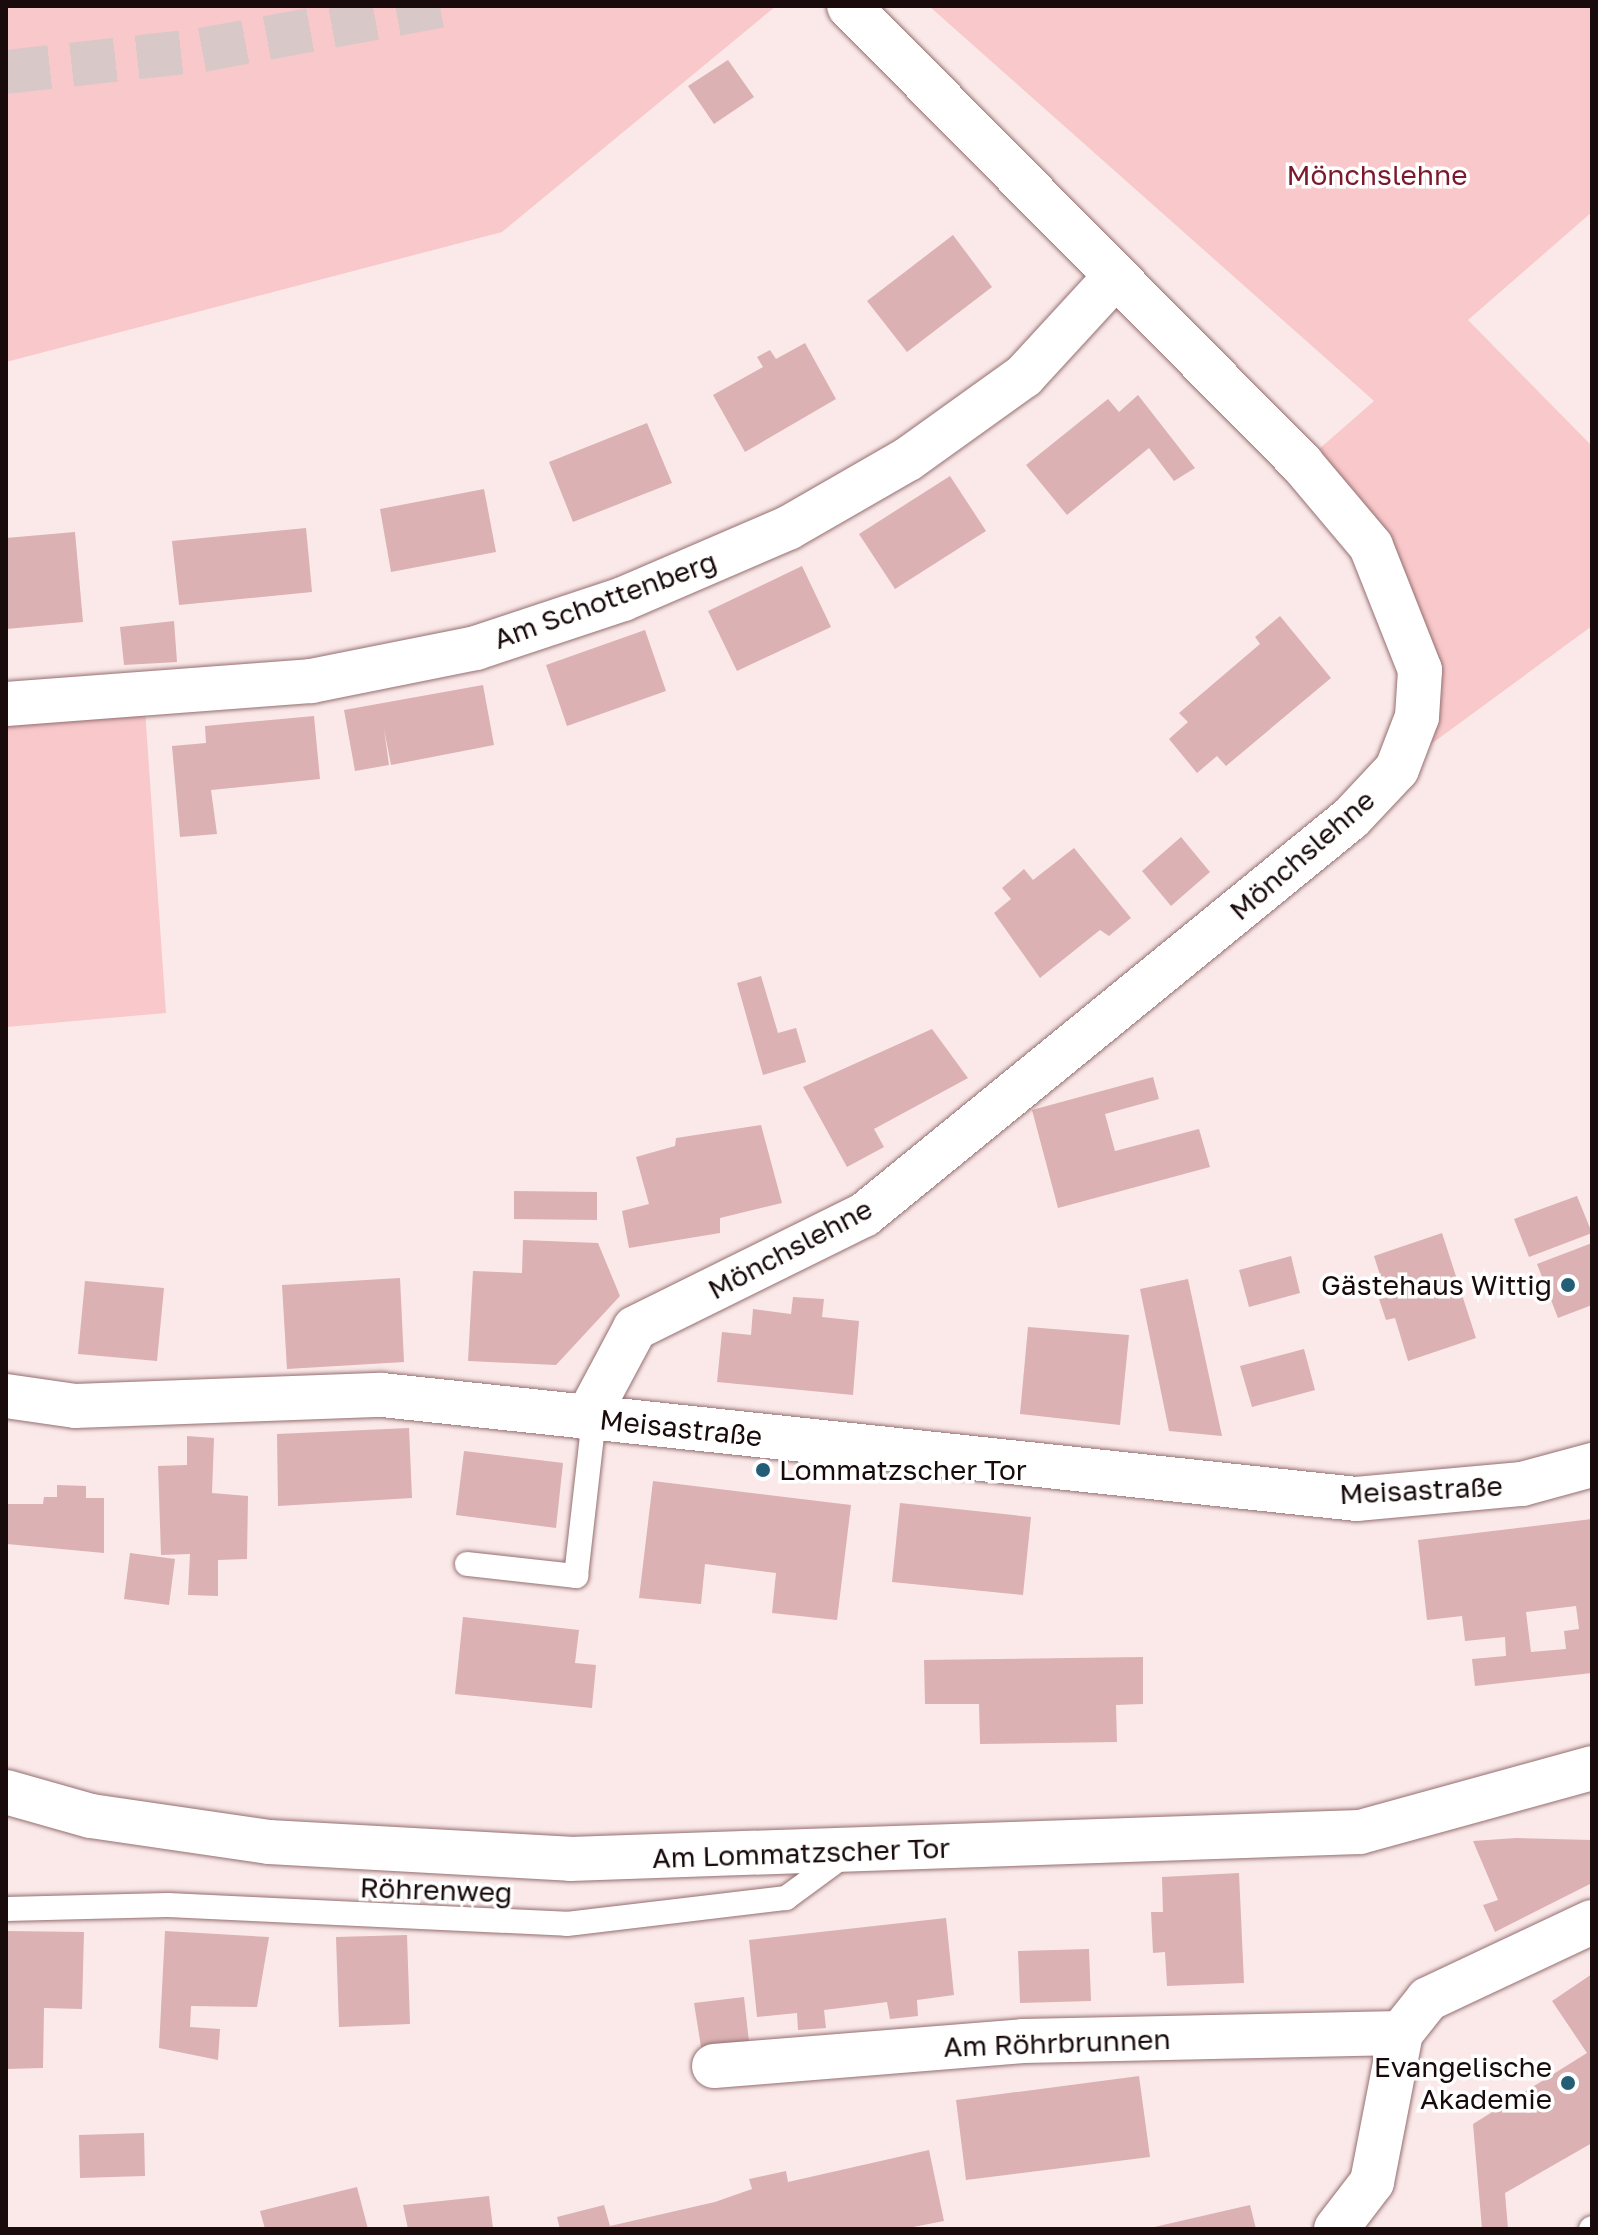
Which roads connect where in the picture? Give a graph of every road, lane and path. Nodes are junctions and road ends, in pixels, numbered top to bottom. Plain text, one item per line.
1 (849, 6) edge
2 (1115, 277) junction
3 (6, 704) edge
4 (6, 1396) edge
5 (591, 1418) junction
6 (1592, 1465) edge
7 (467, 1564) dead end
8 (1592, 1768) edge
9 (6, 1792) edge
10 (848, 1852) junction
11 (6, 1909) edge
12 (1592, 1922) edge
13 (1401, 2033) junction
14 (714, 2066) dead end
15 (1342, 2227) edge

1 - 2 street, Mönchslehne
2 - 3 street, Am Schottenberg
2 - 5 street, Mönchslehne
4 - 5 street, Meisastraße
5 - 6 street, Meisastraße
5 - 7 lane
8 - 10 street, Am Lommatzscher Tor
9 - 10 street, Am Lommatzscher Tor
10 - 11 lane, Röhrenweg
12 - 13 street
13 - 14 street, Am Röhrbrunnen
13 - 15 street

